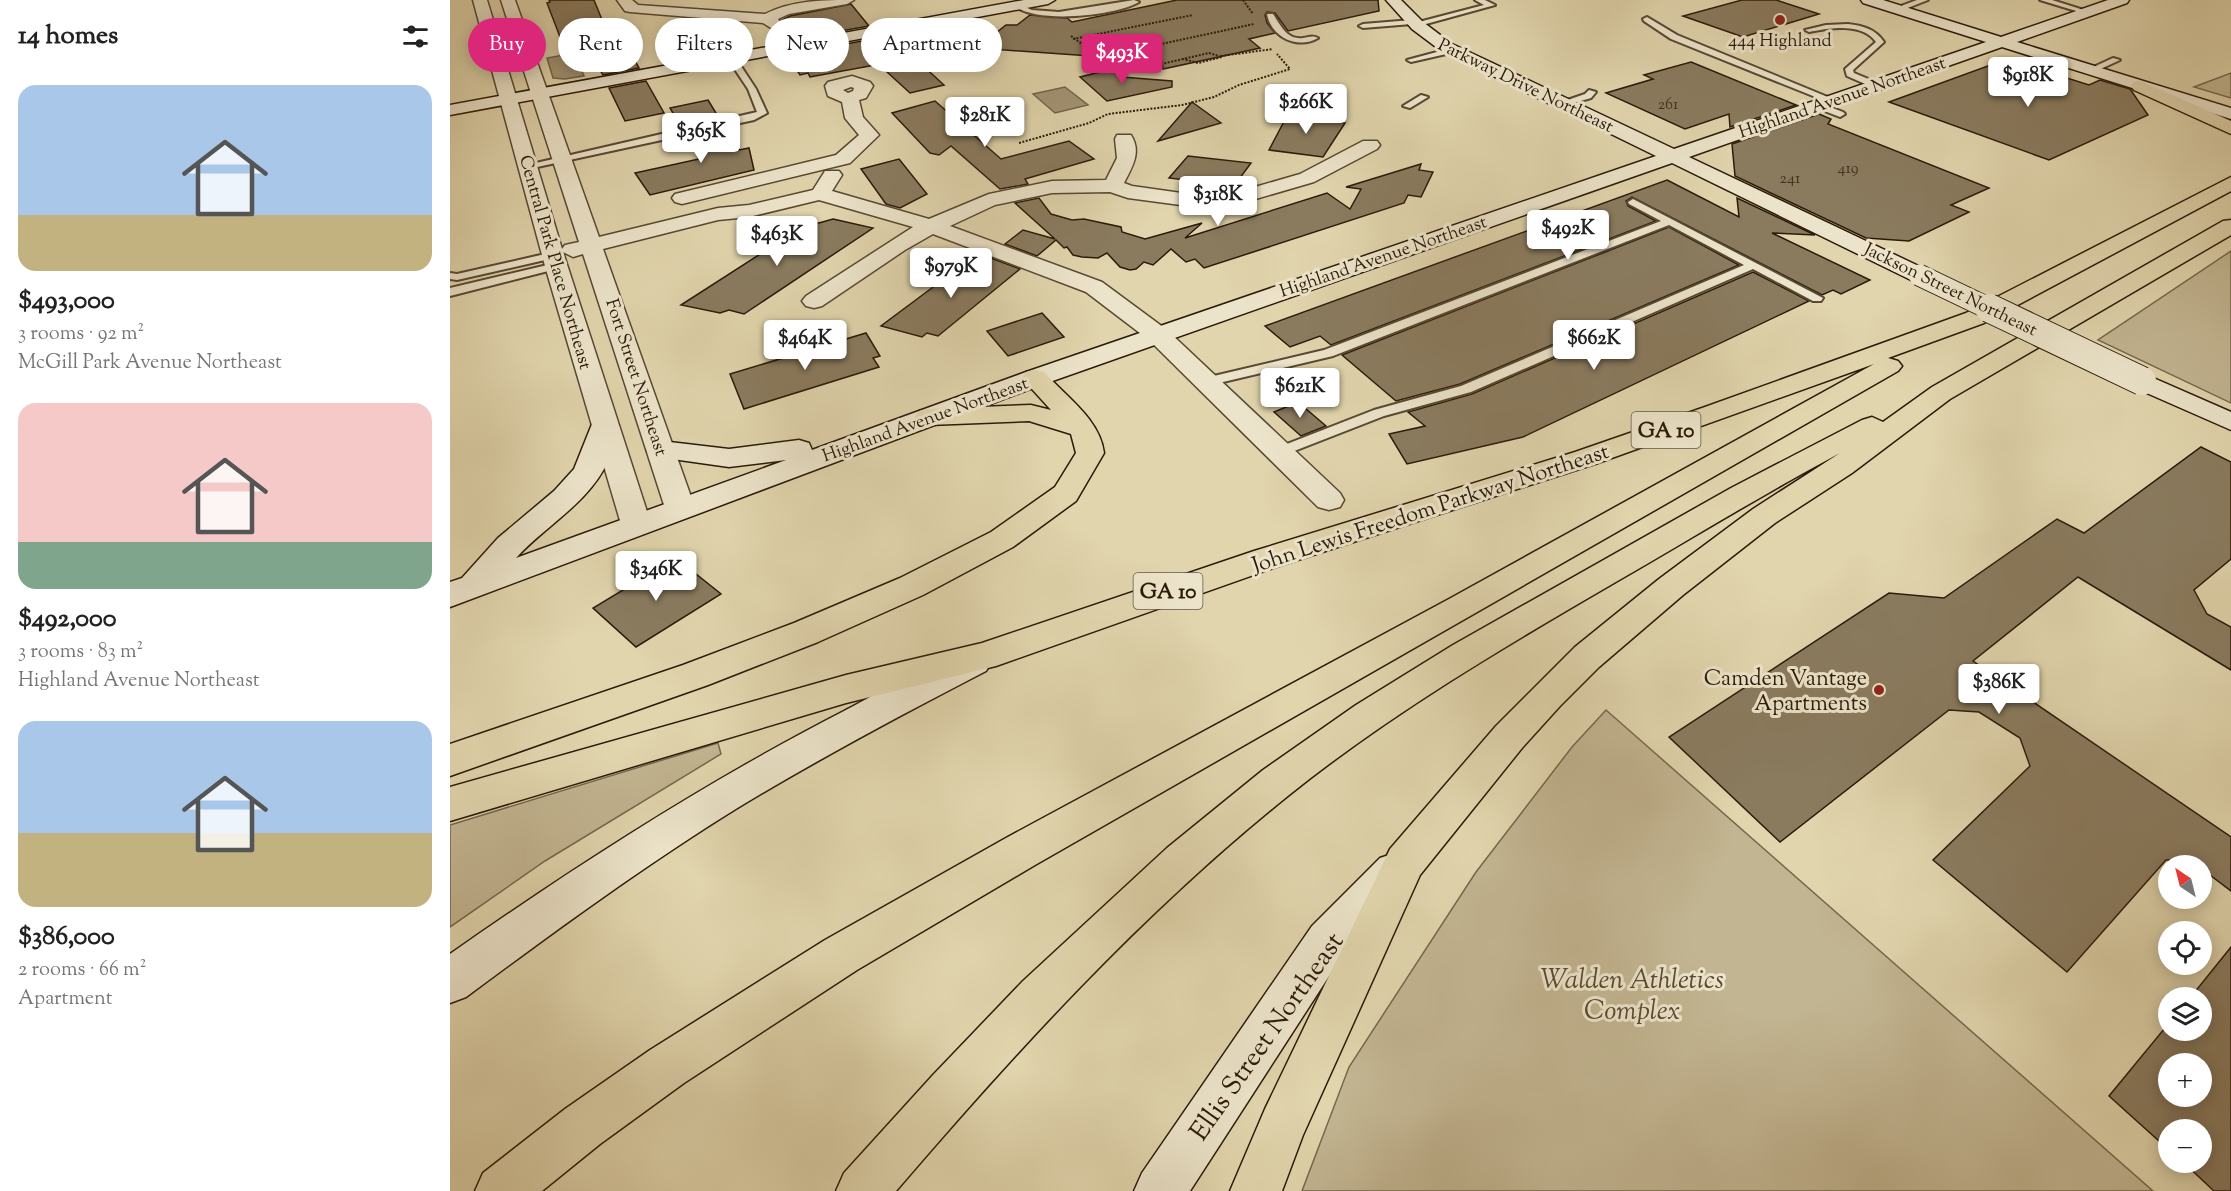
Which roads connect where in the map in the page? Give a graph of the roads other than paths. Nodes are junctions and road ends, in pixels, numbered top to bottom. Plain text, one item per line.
1 (480, 0) edge
2 (508, 0) edge
3 (624, 0) edge
4 (847, 0) edge
5 (1048, 0) edge
6 (1092, 0) edge
7 (1393, 0) edge
8 (1479, 0) edge
9 (1868, 0) edge
10 (1924, 0) edge
11 (2044, 0) edge
12 (2067, 0) edge
13 (2122, 0) edge
14 (1135, 2) dead end
15 (1022, 3) edge
16 (1104, 8) junction
17 (1897, 9) junction
18 (2092, 10) junction
19 (1270, 16) dead end
20 (769, 18) edge
21 (765, 19) edge
22 (1647, 19) dead end
23 (1413, 23) junction
24 (1363, 26) dead end
25 (1809, 30) dead end
26 (849, 37) edge
27 (1314, 38) dead end
28 (2002, 42) junction
29 (1452, 50) junction
30 (1411, 60) dead end
31 (2116, 60) dead end
32 (2091, 70) junction
33 (661, 72) edge
34 (740, 72) edge
35 (1875, 85) junction
36 (2140, 86) junction
37 (1592, 92) dead end
38 (540, 94) junction
39 (1424, 97) dead end
40 (850, 98) dead end
41 (508, 100) junction
42 (1563, 103) junction
43 (1407, 106) dead end
44 (1829, 107) junction
45 (450, 110) edge
46 (2231, 114) edge
47 (2231, 128) edge
48 (1124, 139) dead end
49 (1370, 145) dead end
50 (1671, 155) junction
51 (562, 159) junction
52 (843, 159) junction
53 (528, 166) junction
54 (2231, 183) edge
55 (1113, 186) junction
56 (820, 194) junction
57 (682, 198) dead end
58 (1633, 202) dead end
59 (1670, 221) junction
60 (931, 226) junction
61 (2231, 226) edge
62 (595, 251) junction
63 (555, 260) junction
64 (1753, 265) junction
65 (494, 275) junction
66 (450, 276) edge
67 (450, 292) edge
68 (1817, 298) dead end
69 (814, 301) dead end
70 (1974, 318) junction
71 (1158, 335) junction
72 (1035, 378) junction
73 (1206, 382) junction
74 (1941, 393) junction
75 (922, 420) junction
76 (2231, 422) edge
77 (604, 425) junction
78 (1083, 429) junction
79 (661, 450) junction
80 (1279, 452) junction
81 (1329, 500) dead end
82 (681, 508) junction
83 (636, 524) junction
84 (460, 591) edge
85 (984, 656) junction
86 (450, 760) edge
87 (450, 804) edge
88 (1405, 862) junction
89 (450, 981) edge
90 (501, 1191) edge
91 (862, 1191) edge
92 (1160, 1191) edge
93 (1256, 1191) edge

1 - 41 street, Central Park Place Northeast
2 - 38 street, Central Park Place Northeast
3 - 21 street
4 - 20 street
5 - 15 street
6 - 16 lane
7 - 23 street, Parkway Drive Northeast
8 - 23 lane
9 - 17 street
10 - 17 lane
11 - 18 lane
12 - 18 lane
13 - 18 street, Highland Avenue Northeast
14 - 16 lane
15 - 16 lane
15 - 26 street
17 - 28 street
18 - 28 street, Highland Avenue Northeast
19 - 27 lane
22 - 44 lane
23 - 24 lane
23 - 29 street, Parkway Drive Northeast
25 - 35 lane
28 - 32 street
28 - 35 street, Highland Avenue Northeast
29 - 30 lane
29 - 42 street, Parkway Drive Northeast
31 - 32 lane
32 - 36 street
33 - 38 street
34 - 51 lane
35 - 44 street, Highland Avenue Northeast
36 - 46 street
36 - 47 highway
37 - 42 lane
38 - 41 street
38 - 51 street, Central Park Place Northeast
39 - 43 lane
40 - 52 street
41 - 45 street
41 - 53 street, Central Park Place Northeast
42 - 50 street, Parkway Drive Northeast
44 - 50 street, Highland Avenue Northeast
48 - 55 street
49 - 55 street
50 - 71 street, Highland Avenue Northeast
50 - 76 street, Jackson Street Northeast, bridge
51 - 53 lane
51 - 62 street, Central Park Place Northeast
52 - 56 street
52 - 57 street
53 - 63 street, Central Park Place Northeast
54 - 70 highway, John Lewis Freedom Parkway Northeast / GA 10
55 - 60 street
56 - 60 street
56 - 62 street
58 - 59 lane
59 - 64 lane
59 - 73 lane
60 - 69 street
60 - 71 street
61 - 74 highway
62 - 63 street
62 - 79 street, Fort Street Northeast
63 - 65 lane
63 - 77 street, Central Park Place Northeast
64 - 68 lane
64 - 80 lane
65 - 66 lane
65 - 67 lane
70 - 85 highway, John Lewis Freedom Parkway Northeast / GA 10
70 - 90 highway
71 - 72 street, Highland Avenue Northeast
71 - 73 street
72 - 75 street, Highland Avenue Northeast
72 - 78 highway
73 - 80 street
74 - 88 highway
74 - 91 highway
75 - 78 highway
75 - 79 street
75 - 82 street, Highland Avenue Northeast
77 - 83 street, Central Park Place Northeast
77 - 84 street
78 - 86 highway
79 - 82 street, Fort Street Northeast
80 - 81 street
82 - 83 street, Highland Avenue Northeast
83 - 84 street, Highland Avenue Northeast
85 - 87 highway, John Lewis Freedom Parkway Northeast
85 - 89 street
88 - 92 street, Ellis Street Northeast
88 - 93 highway

